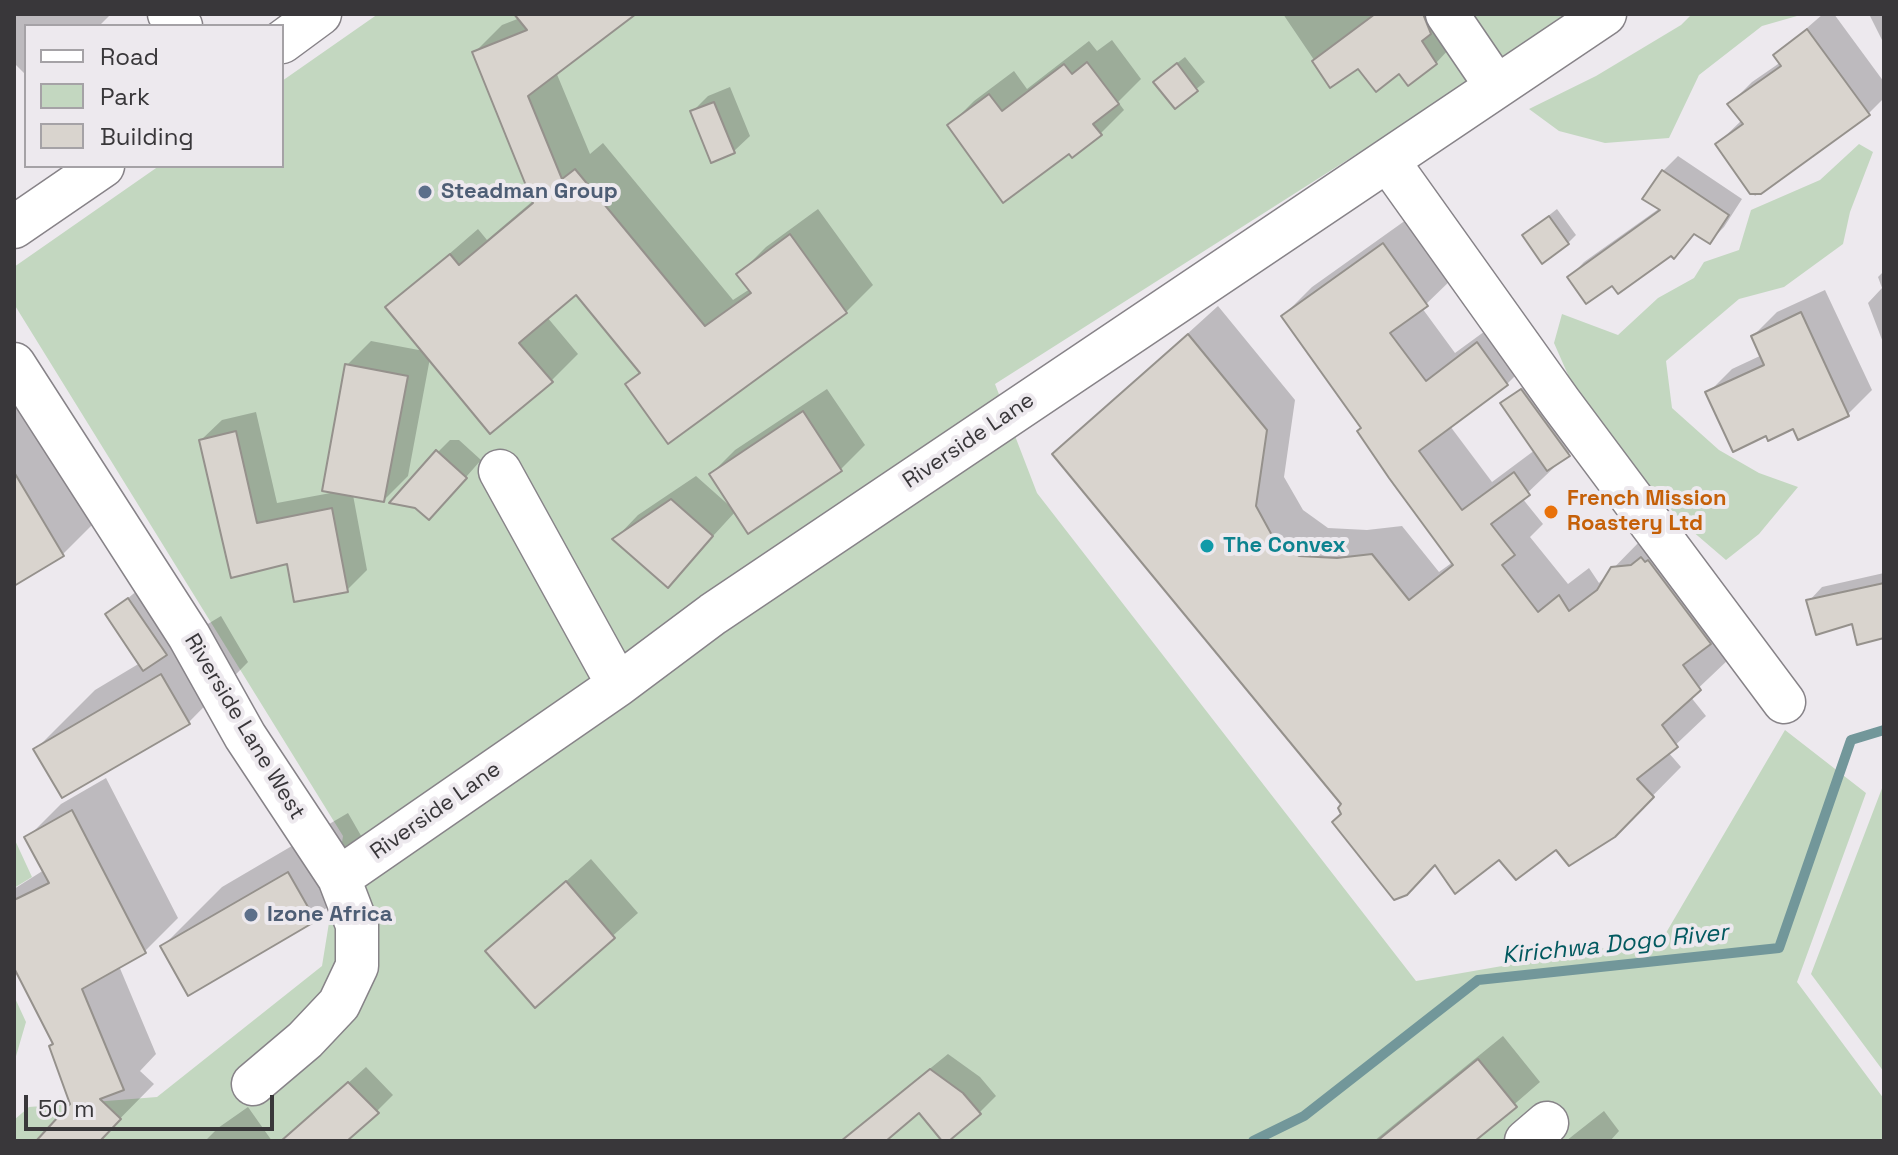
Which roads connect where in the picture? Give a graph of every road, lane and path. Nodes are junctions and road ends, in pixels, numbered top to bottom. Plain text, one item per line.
1 (320, 14) edge
2 (1447, 14) edge
3 (1605, 14) edge
4 (284, 41) edge
5 (1496, 86) junction
6 (1388, 161) junction
7 (100, 168) edge
8 (14, 227) edge
9 (14, 364) edge
10 (500, 471) dead end
11 (618, 685) junction
12 (1784, 702) dead end
13 (339, 878) junction
14 (253, 1084) dead end

1 - 4 street
2 - 5 street
3 - 5 street, Riverside Lane
5 - 6 street, Riverside Lane
6 - 11 street, Riverside Lane
6 - 12 street
7 - 8 street
9 - 13 street, Riverside Lane West
10 - 11 street
11 - 13 street, Riverside Lane
13 - 14 street, Riverside Lane West

